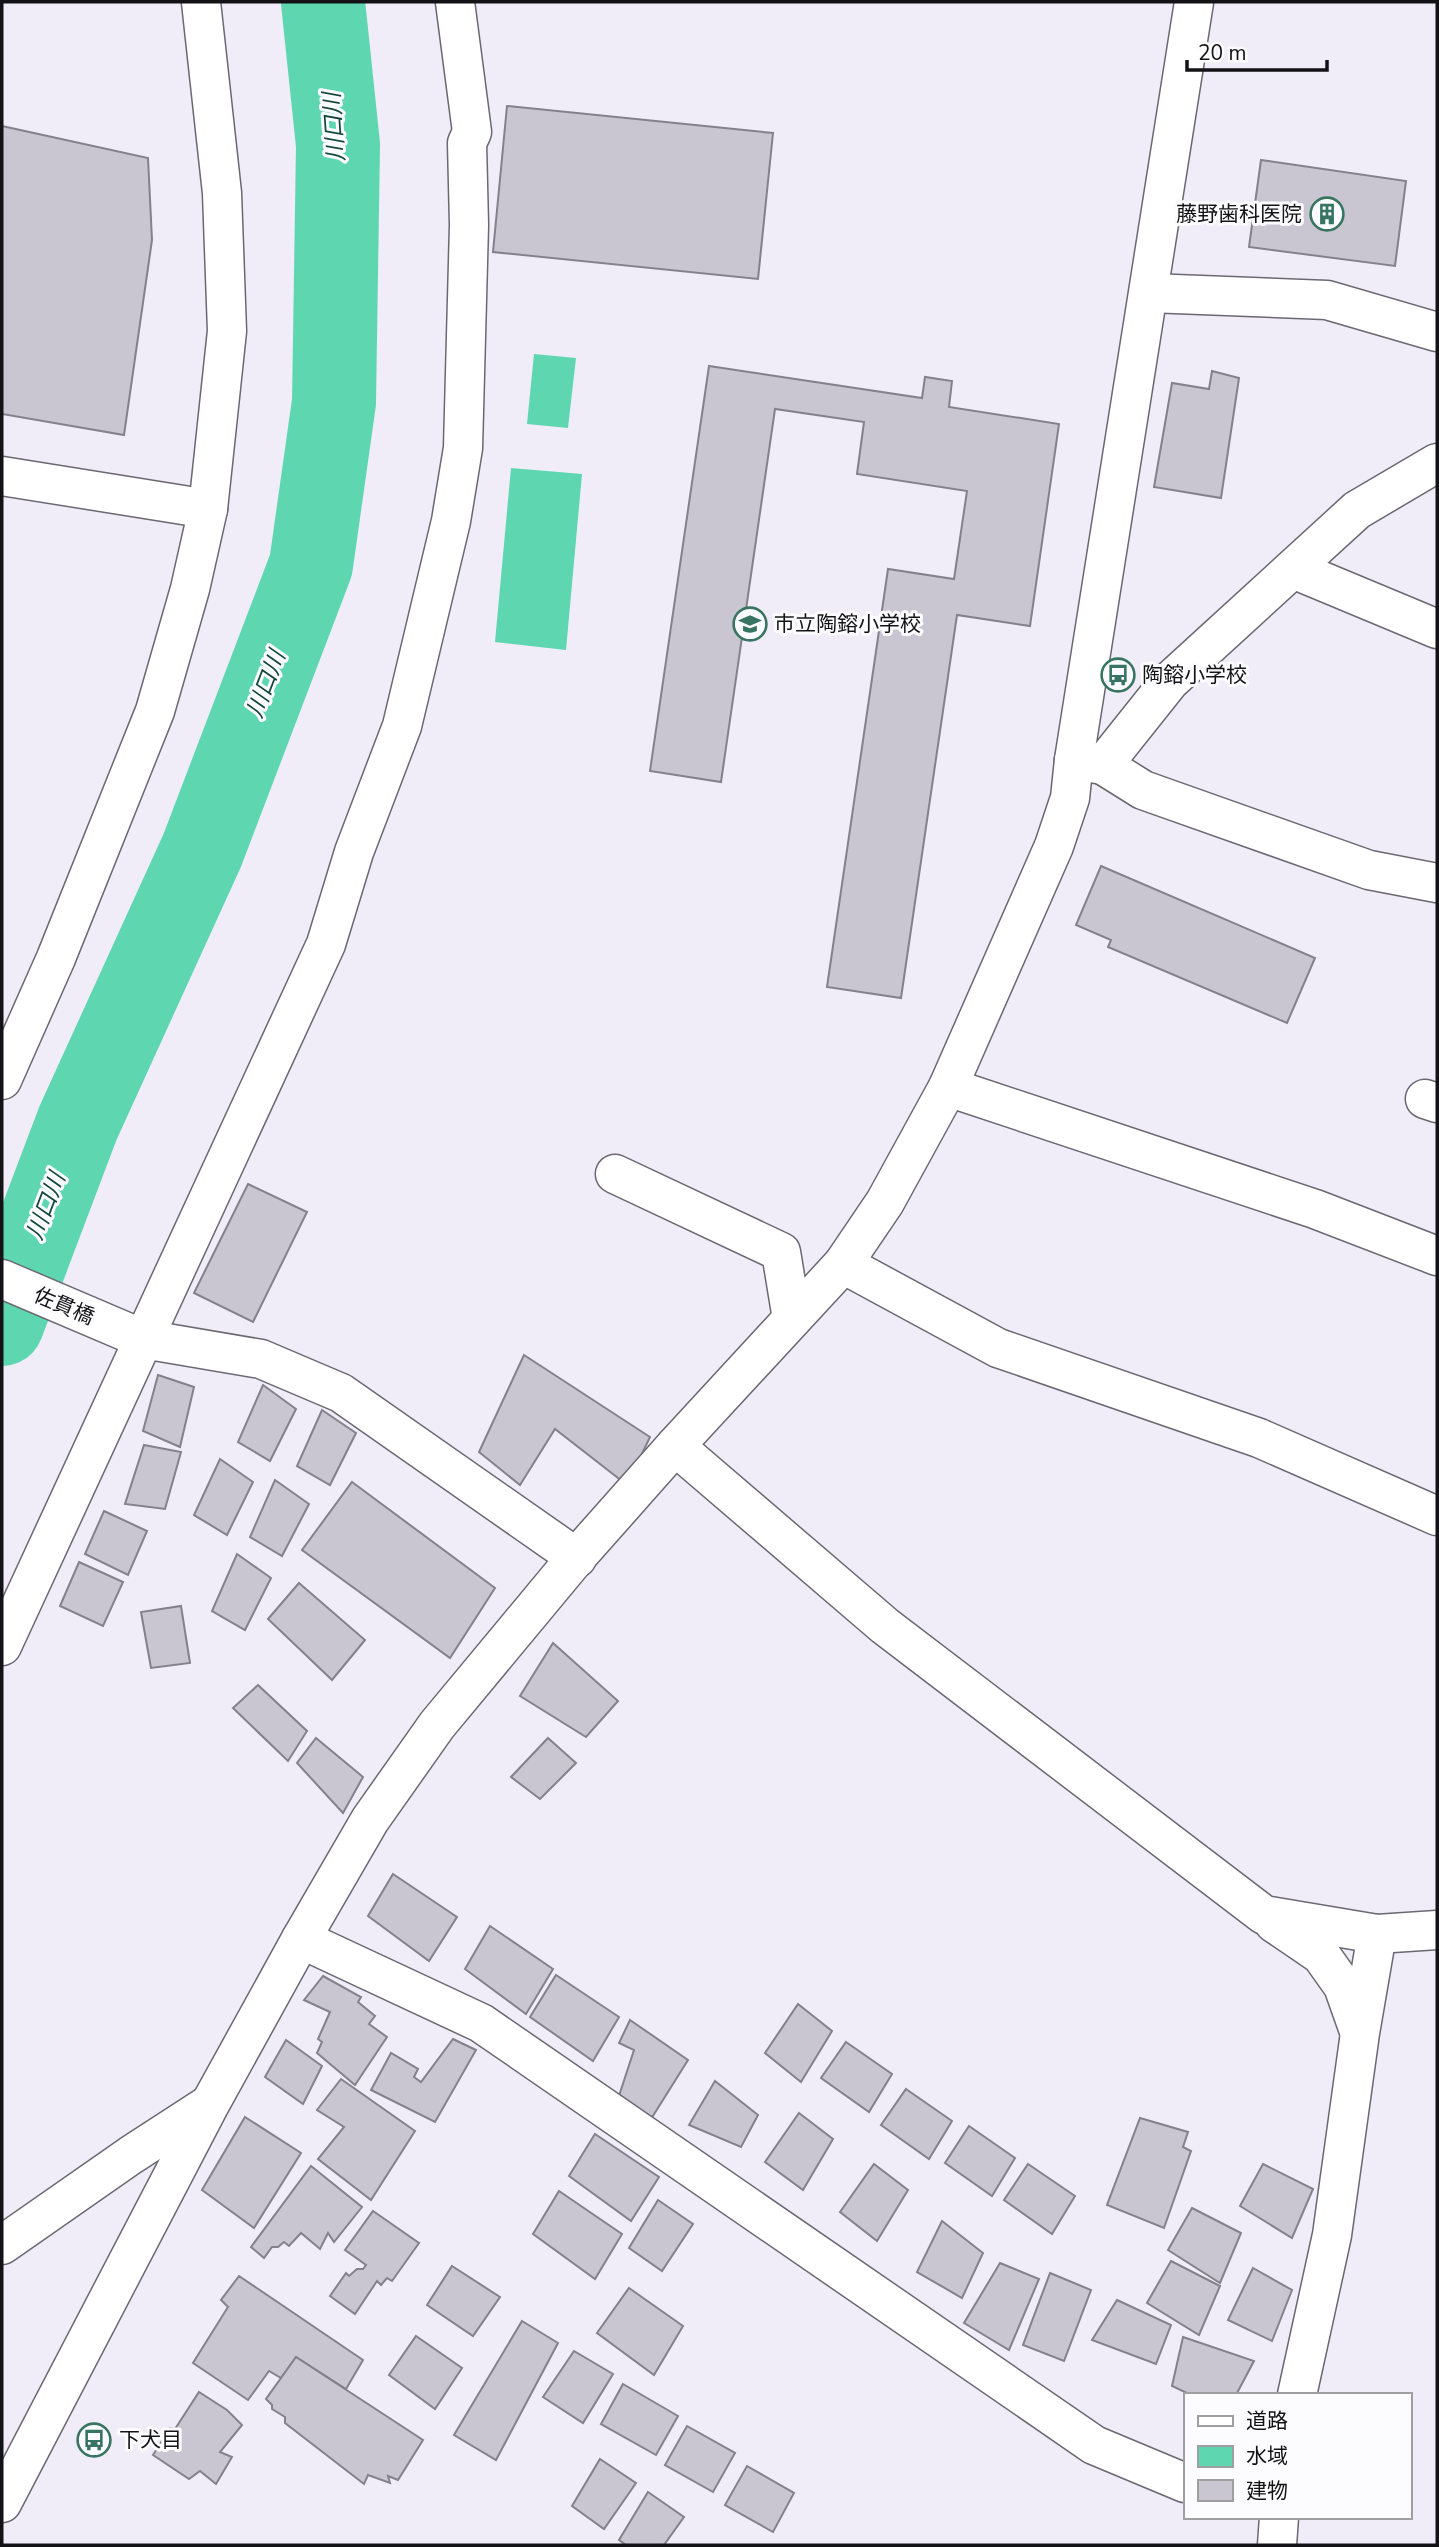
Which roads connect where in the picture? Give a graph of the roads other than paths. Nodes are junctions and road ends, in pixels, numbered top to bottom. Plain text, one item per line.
1 (201, 2) edge
2 (455, 2) edge
3 (1195, 2) edge
4 (1149, 293) junction
5 (1437, 332) edge
6 (1437, 463) edge
7 (2, 476) edge
8 (208, 509) junction
9 (1293, 569) junction
10 (1437, 629) edge
11 (1088, 762) junction
12 (1437, 883) edge
13 (2, 1080) edge
14 (948, 1087) junction
15 (615, 1174) dead end
16 (1437, 1256) edge
17 (843, 1264) junction
18 (2, 1279) edge
19 (792, 1319) junction
20 (135, 1336) junction
21 (675, 1446) junction
22 (1437, 1516) edge
23 (577, 1558) junction
24 (2, 1646) edge
25 (1264, 1916) junction
26 (1437, 1930) edge
27 (1377, 1934) junction
28 (301, 1939) junction
29 (1360, 2034) junction
30 (210, 2104) junction
31 (2, 2245) edge
32 (1297, 2393) edge
33 (1184, 2483) edge
34 (2, 2503) edge

1 - 8 street
2 - 20 street
3 - 4 street
4 - 5 street
4 - 11 street
6 - 9 street
7 - 8 street
8 - 13 street
9 - 10 street
9 - 11 street
11 - 12 street
11 - 14 street
14 - 16 street
14 - 17 street
15 - 19 street
17 - 19 street
17 - 22 street
18 - 20 street, 佐貫橋
19 - 21 street
20 - 23 street, 佐貫橋
20 - 24 street
21 - 23 street
21 - 25 street
23 - 28 street
25 - 27 street
25 - 29 street
26 - 27 street
27 - 29 street
28 - 30 street
28 - 33 street
29 - 32 street
30 - 31 street
30 - 34 street

